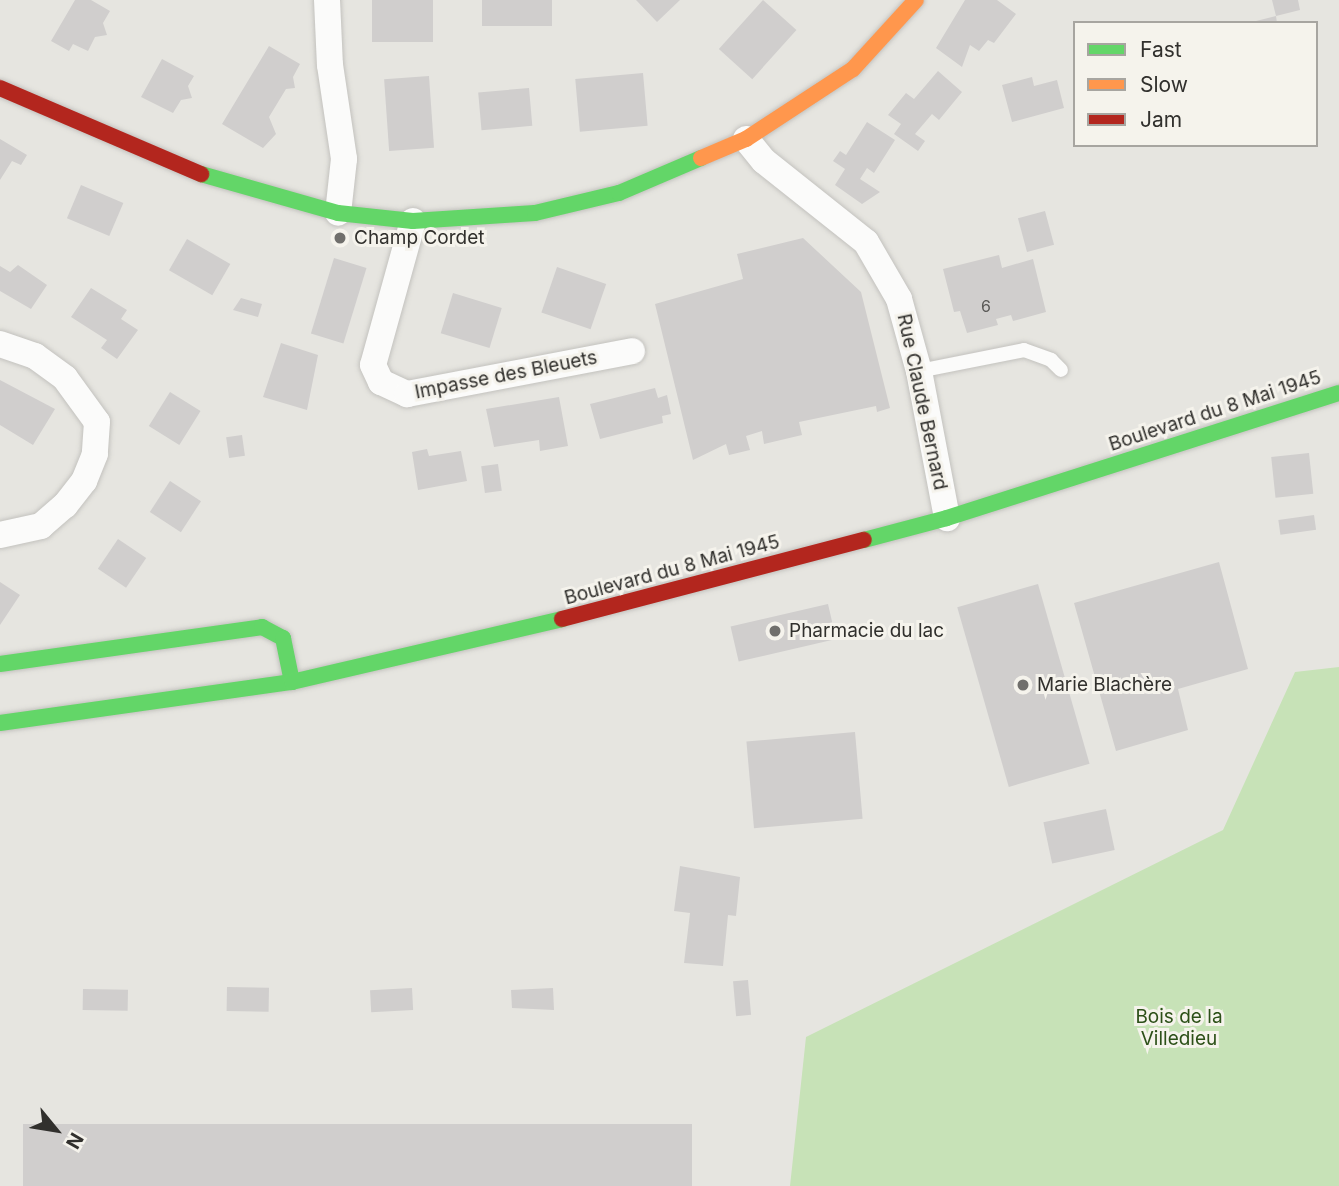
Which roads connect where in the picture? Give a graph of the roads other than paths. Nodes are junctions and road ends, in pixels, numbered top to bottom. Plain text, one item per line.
1 (327, 0) edge
2 (916, 0) edge
3 (0, 88) edge
4 (746, 139) junction
5 (338, 213) junction
6 (413, 221) junction
7 (0, 344) edge
8 (632, 351) dead end
9 (1060, 370) dead end
10 (919, 371) junction
11 (1339, 393) edge
12 (947, 519) junction
13 (0, 535) edge
14 (0, 664) edge
15 (292, 682) junction
16 (0, 723) edge

1 - 5 street
2 - 4 street
3 - 5 street
4 - 6 street
4 - 10 street, Rue Claude Bernard
5 - 6 street
6 - 8 street, Impasse des Bleuets
7 - 13 street
9 - 10 lane
10 - 12 street, Rue Claude Bernard
11 - 12 street, Boulevard du 8 Mai 1945
12 - 15 street, Boulevard du 8 Mai 1945
14 - 15 street
15 - 16 street, Boulevard du 8 Mai 1945

